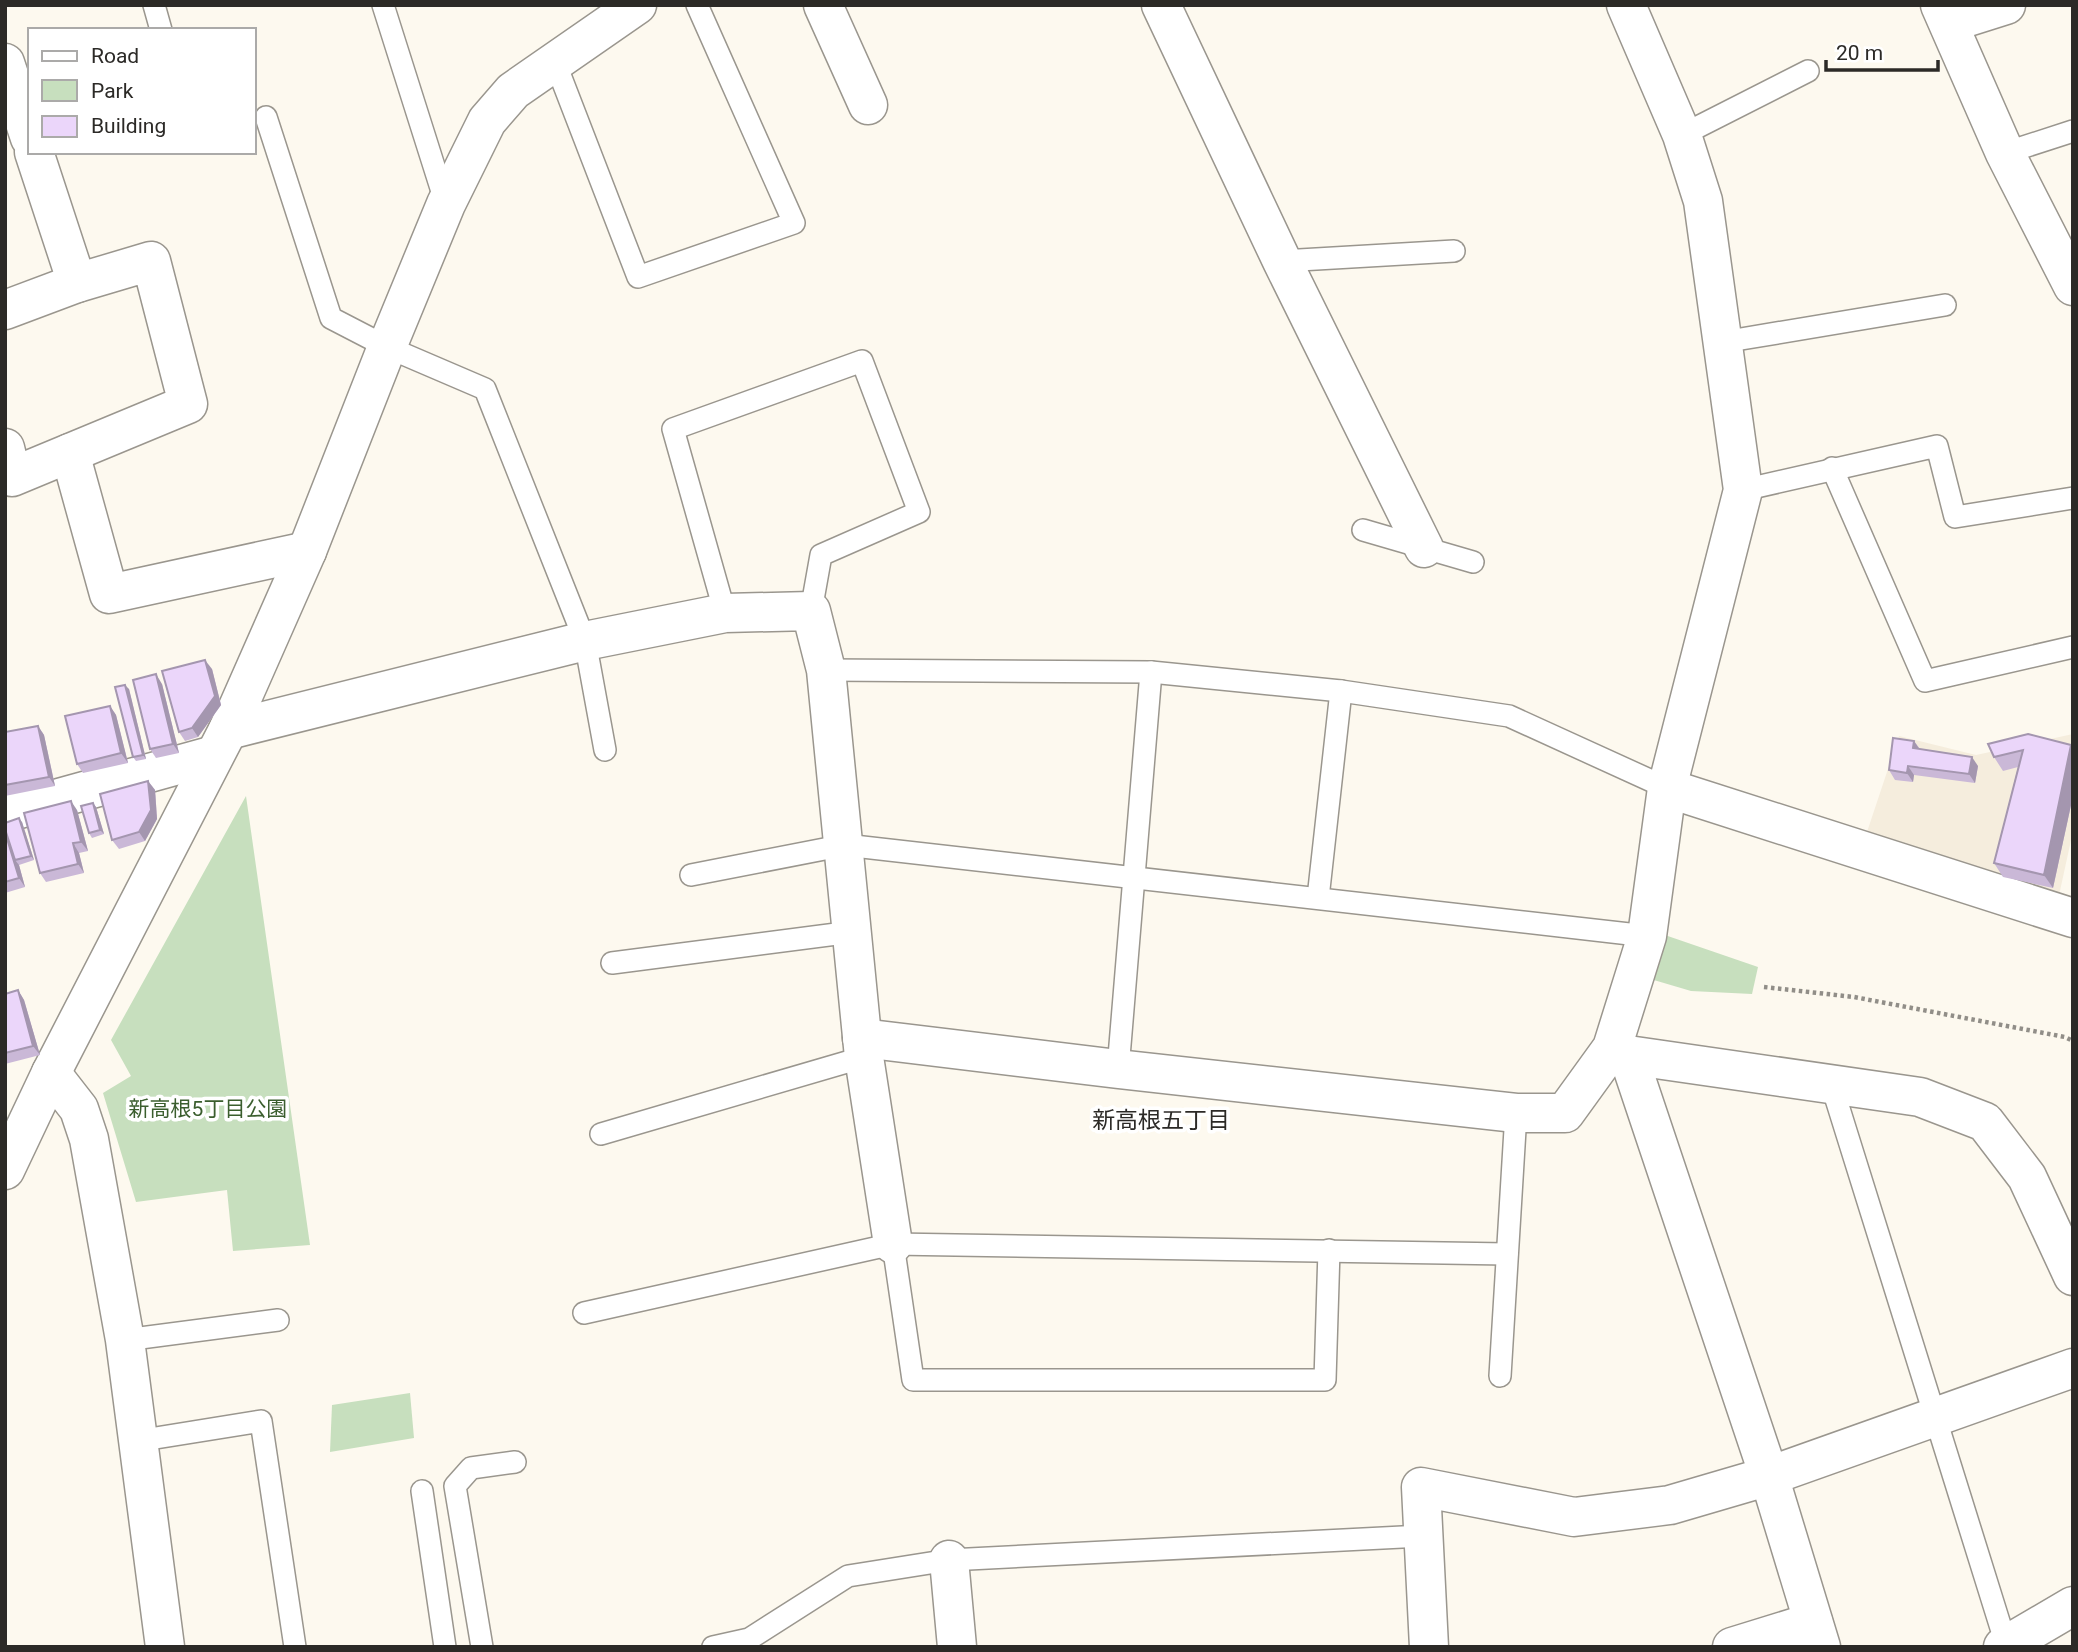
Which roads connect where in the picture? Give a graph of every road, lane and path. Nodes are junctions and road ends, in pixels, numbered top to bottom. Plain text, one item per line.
1 (154, 5) edge
2 (383, 5) edge
3 (636, 5) edge
4 (697, 5) edge
5 (823, 5) edge
6 (1161, 5) edge
7 (1626, 5) edge
8 (2006, 5) edge
9 (1944, 14) edge
10 (160, 28) edge
11 (555, 62) junction
12 (5, 64) edge
13 (1808, 71) dead end
14 (868, 105) dead end
15 (266, 117) dead end
16 (2073, 131) edge
17 (28, 132) edge
18 (1682, 135) junction
19 (2005, 153) junction
20 (35, 154) edge
21 (446, 204) junction
22 (1454, 251) dead end
23 (1282, 261) junction
24 (77, 283) junction
25 (2073, 286) edge
26 (1945, 305) dead end
27 (5, 310) edge
28 (1723, 342) junction
29 (387, 347) junction
30 (5, 448) edge
31 (70, 453) junction
32 (1832, 468) junction
33 (1743, 490) junction
34 (2073, 498) edge
35 (1363, 530) dead end
36 (1424, 548) junction
37 (307, 551) junction
38 (1473, 562) dead end
39 (811, 611) junction
40 (725, 613) junction
41 (585, 641) junction
42 (2073, 647) edge
43 (826, 670) junction
44 (1151, 672) junction
45 (1341, 691) junction
46 (221, 742) junction
47 (605, 750) dead end
48 (1667, 788) junction
49 (5, 813) edge
50 (845, 845) junction
51 (691, 875) dead end
52 (1134, 878) junction
53 (1318, 898) junction
54 (2073, 918) edge
55 (852, 932) junction
56 (1647, 936) junction
57 (612, 962) dead end
58 (1764, 986) dead end
59 (2073, 1041) edge
60 (863, 1048) junction
61 (1620, 1051) junction
62 (1118, 1069) junction
63 (51, 1073) junction
64 (1831, 1083) junction
65 (1516, 1113) junction
66 (601, 1134) dead end
67 (5, 1170) edge
68 (894, 1244) junction
69 (1329, 1250) junction
70 (1507, 1254) junction
71 (2073, 1276) edge
72 (584, 1313) dead end
73 (278, 1320) dead end
74 (125, 1340) junction
75 (2073, 1368) edge
76 (1500, 1376) dead end
77 (1935, 1416) junction
78 (137, 1441) junction
79 (515, 1462) dead end
80 (1769, 1476) junction
81 (422, 1491) dead end
82 (1422, 1536) junction
83 (949, 1560) junction
84 (2073, 1606) edge
85 (1817, 1634) edge
86 (750, 1643) edge
87 (2004, 1645) edge
88 (165, 1647) edge
89 (295, 1647) edge
90 (445, 1647) edge
91 (482, 1647) edge
92 (713, 1647) edge
93 (957, 1647) edge
94 (1429, 1647) edge
95 (1732, 1647) edge

1 - 10 lane
2 - 21 lane
3 - 11 street
4 - 11 lane
5 - 14 street
6 - 23 street
7 - 18 street
8 - 9 street
9 - 19 street
11 - 21 street
12 - 17 street
13 - 18 lane
15 - 29 lane
16 - 19 lane
18 - 28 street
19 - 25 street
20 - 24 street
21 - 29 street
22 - 23 lane
23 - 36 street
24 - 27 street
24 - 31 street
26 - 28 lane
28 - 33 street
29 - 37 street
29 - 41 lane
30 - 31 street
31 - 37 street
32 - 33 lane
32 - 34 lane
32 - 42 lane
33 - 48 street
35 - 36 lane
36 - 38 lane
37 - 46 street
39 - 40 street
39 - 40 lane
39 - 43 street
40 - 41 street
41 - 46 street
41 - 47 lane
43 - 44 lane
43 - 50 street
44 - 45 lane
44 - 52 lane
45 - 48 lane
45 - 53 lane
46 - 49 street
46 - 63 street
48 - 54 street
48 - 56 street
50 - 51 lane
50 - 52 lane
50 - 55 street
52 - 53 lane
52 - 62 lane
53 - 56 lane
55 - 57 lane
55 - 60 street
56 - 61 street
58 - 59 path
60 - 62 street
60 - 66 lane
60 - 68 street
61 - 64 street
61 - 65 street
61 - 80 street
62 - 65 street
63 - 67 street
63 - 74 street
64 - 71 street
64 - 77 lane
65 - 70 lane
68 - 69 lane
68 - 69 lane
68 - 72 lane
69 - 70 lane
70 - 76 lane
73 - 74 lane
74 - 78 street
75 - 77 street
77 - 80 street
77 - 87 lane
78 - 88 street
78 - 89 lane
79 - 91 lane
80 - 82 street
80 - 85 street
81 - 90 lane
82 - 83 lane
82 - 94 street
83 - 86 lane
83 - 93 street
84 - 87 street
85 - 95 street
86 - 92 lane

